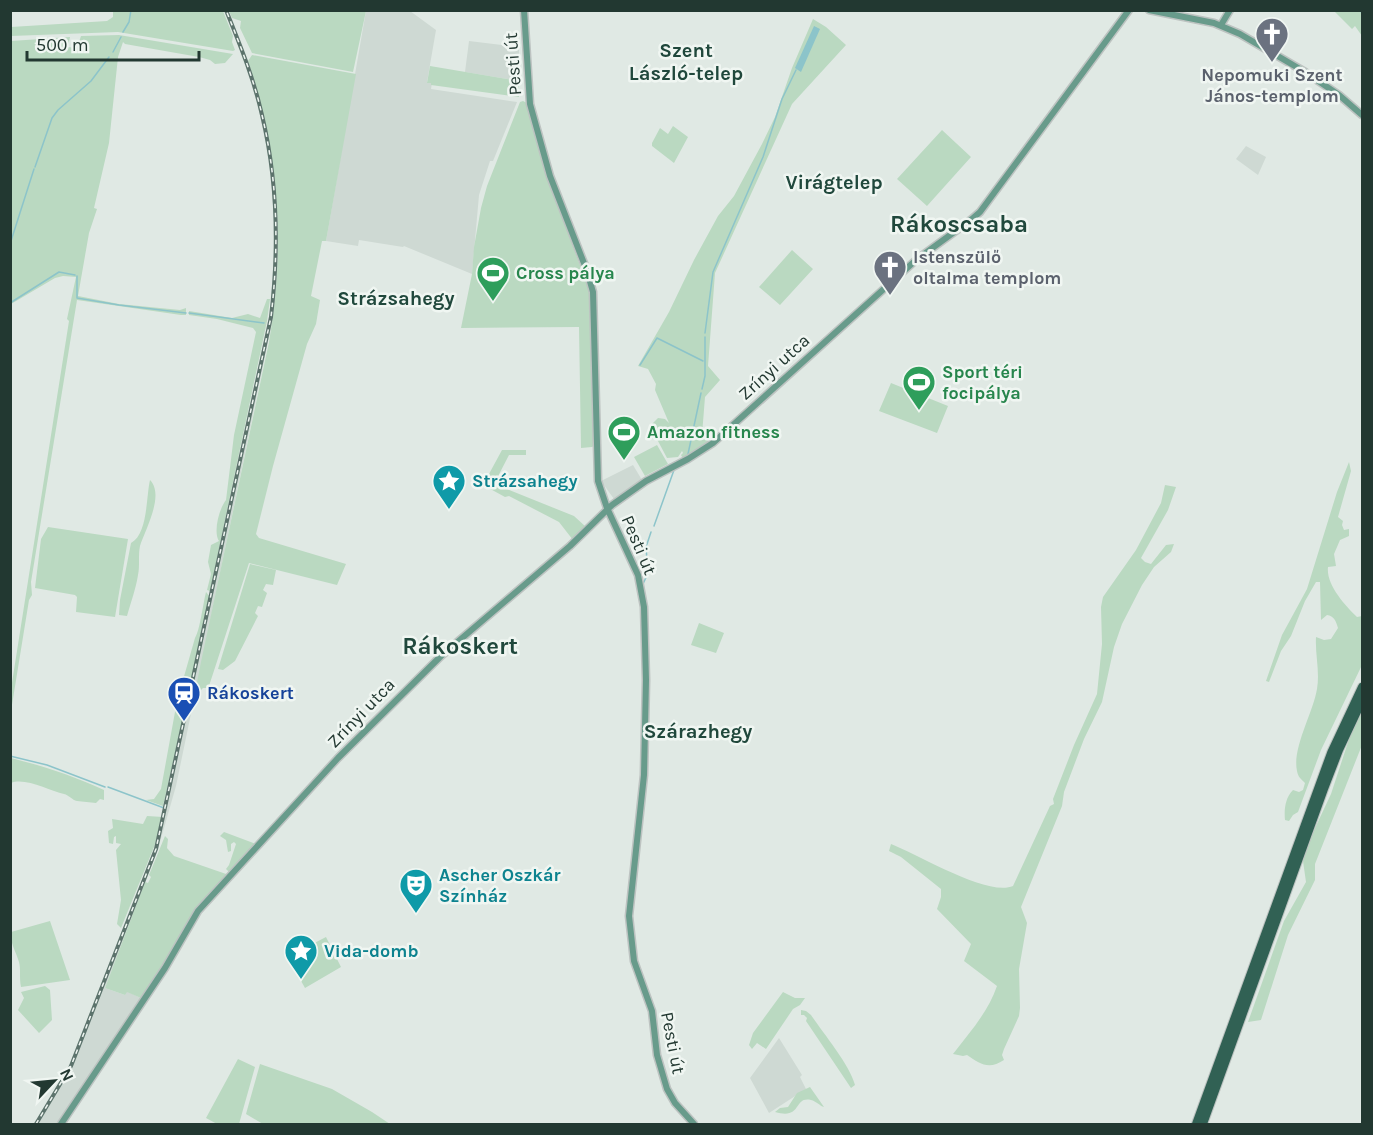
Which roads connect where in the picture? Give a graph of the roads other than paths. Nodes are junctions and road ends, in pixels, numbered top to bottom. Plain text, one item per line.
1 (524, 10) edge
2 (1129, 10) edge
3 (1149, 10) edge
4 (1230, 10) edge
5 (1221, 25) junction
6 (1362, 115) edge
7 (607, 508) junction
8 (1362, 687) edge
9 (1362, 701) edge
10 (61, 1125) edge
11 (694, 1125) edge
12 (1196, 1125) edge
13 (1203, 1125) edge

1 - 7 main road, Pesti út
2 - 7 main road, Zrínyi utca
3 - 5 main road
4 - 5 main road
5 - 6 main road
7 - 10 main road, Zrínyi utca
7 - 11 main road, Pesti út
8 - 12 highway
9 - 13 highway

